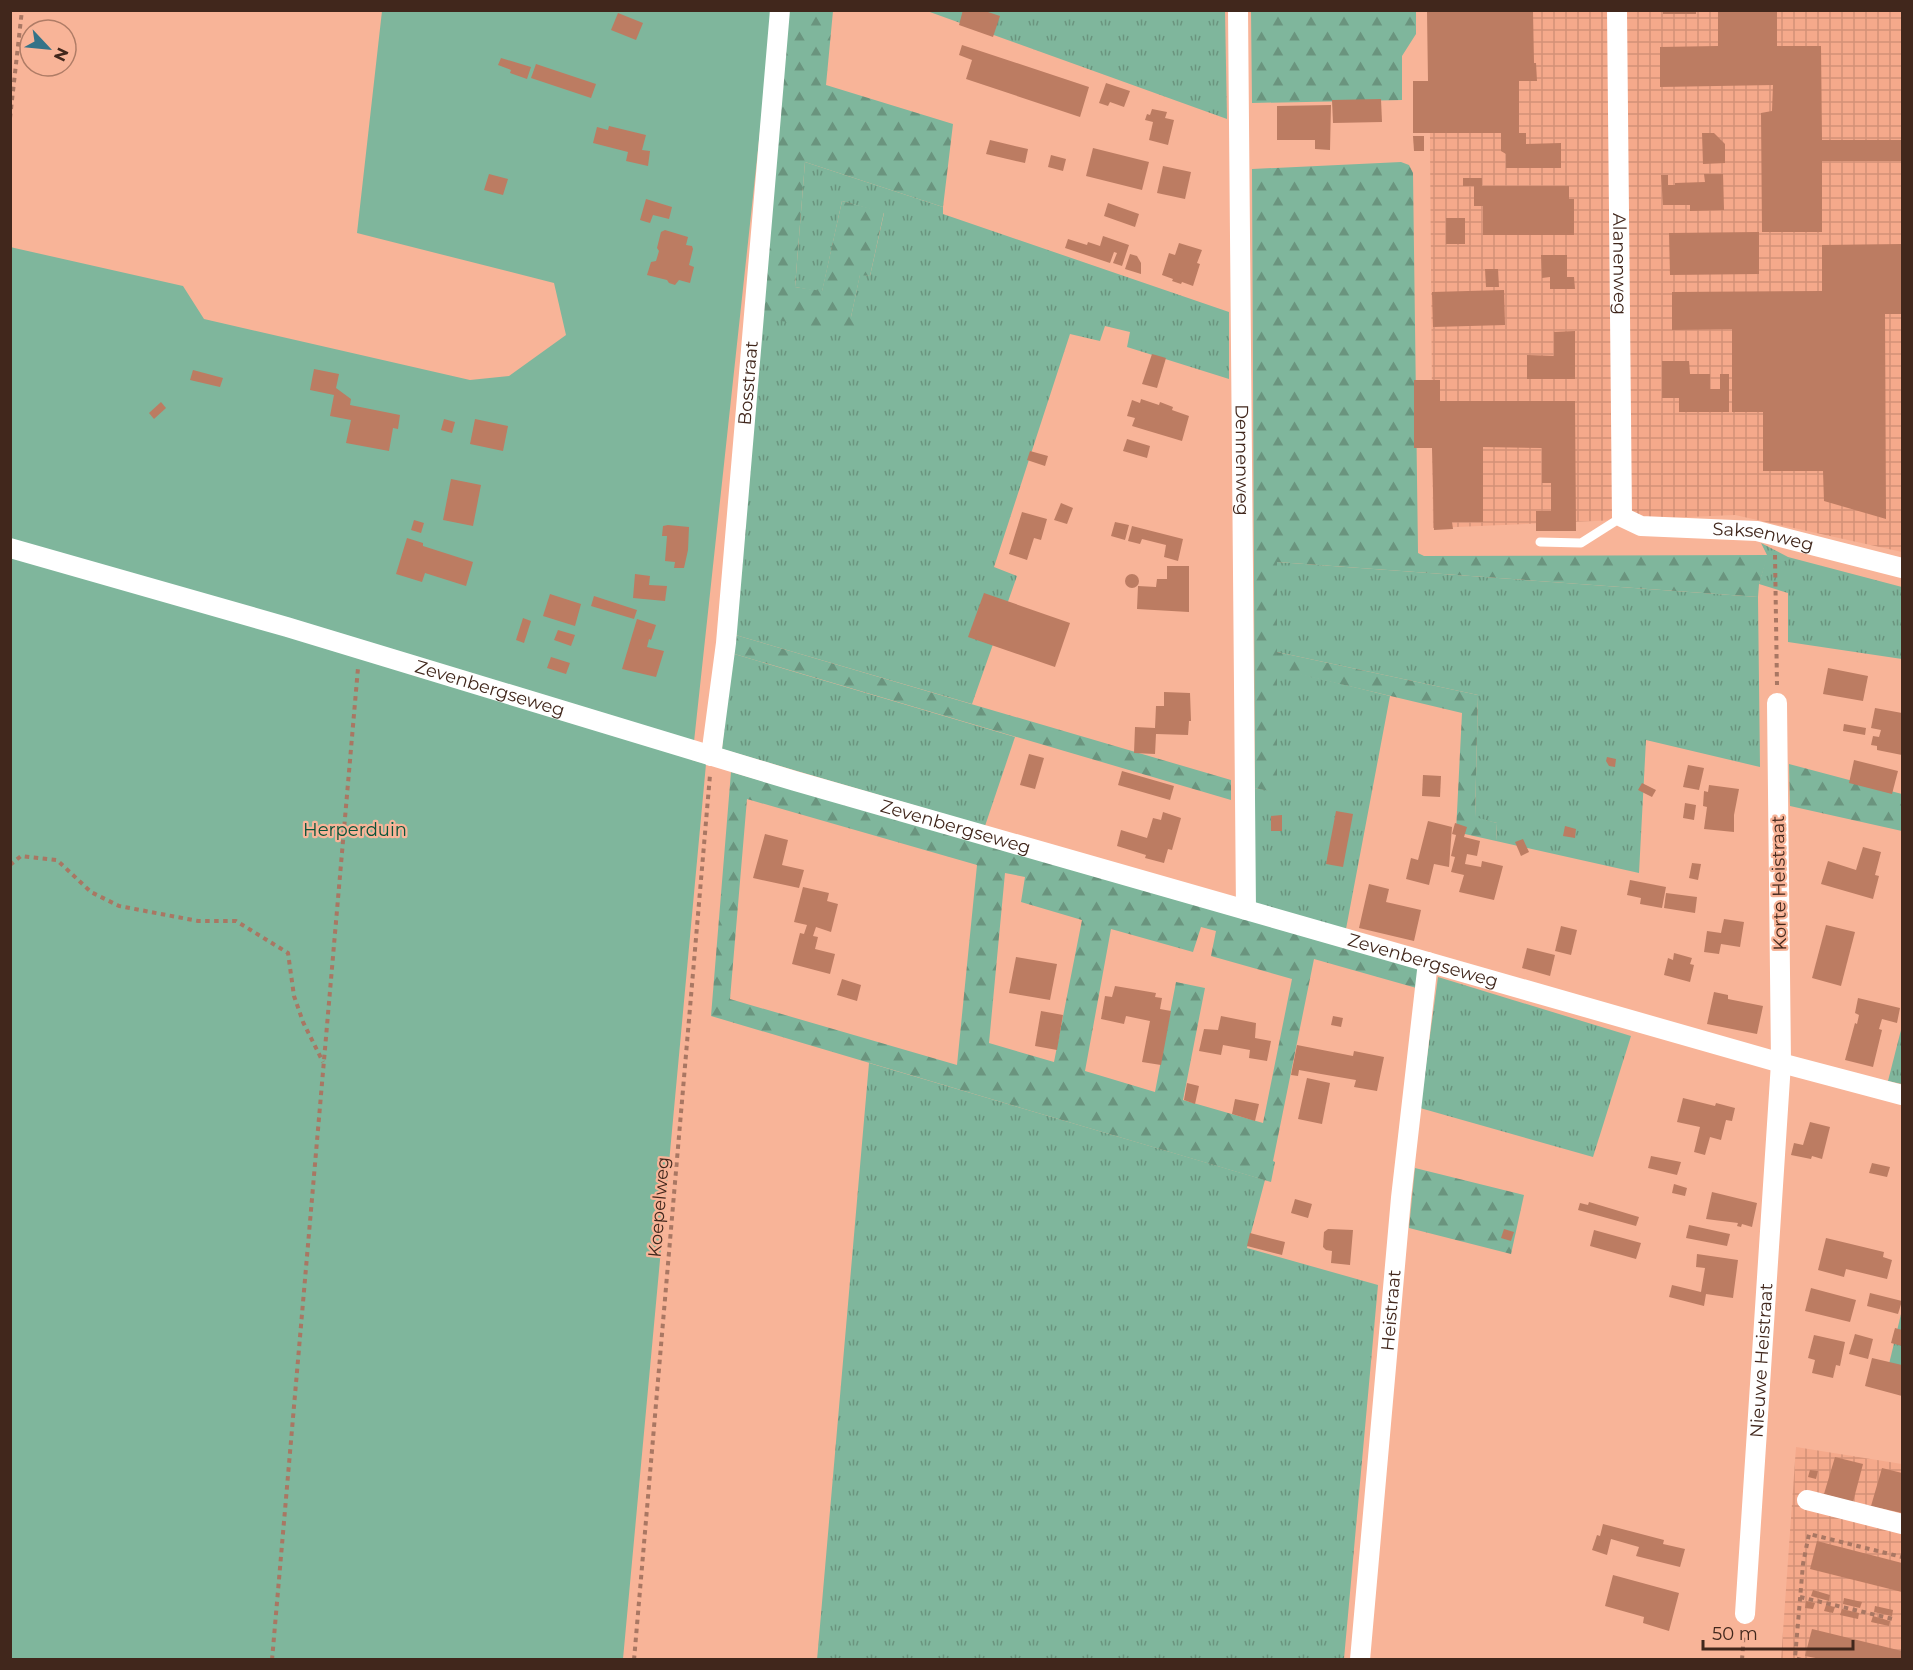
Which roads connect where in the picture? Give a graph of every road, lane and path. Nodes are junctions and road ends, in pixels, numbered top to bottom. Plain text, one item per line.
1 (22, 10) edge
2 (780, 10) edge
3 (1238, 10) edge
4 (1617, 10) edge
5 (10, 118) edge
6 (1623, 517) junction
7 (1540, 542) dead end
8 (10, 548) edge
9 (1775, 554) dead end
10 (1902, 568) edge
11 (359, 651) junction
12 (1777, 703) joint
13 (711, 756) junction
14 (10, 865) edge
15 (1246, 910) junction
16 (1428, 962) junction
17 (324, 1063) junction
18 (1781, 1063) junction
19 (1902, 1095) edge
20 (1807, 1500) dead end
21 (1902, 1524) edge
22 (1902, 1557) edge
23 (1800, 1597) junction
24 (1745, 1614) joint
25 (1893, 1619) dead end
26 (272, 1659) edge
27 (634, 1659) edge
28 (1360, 1659) edge
29 (1742, 1659) edge
30 (1801, 1659) edge

1 - 5 path
2 - 13 street, Bosstraat
3 - 15 street, Dennenweg
4 - 6 street, Alanenweg
6 - 7 lane
6 - 10 street, Saksenweg
8 - 11 street, Zevenbergseweg
9 - 12 path
11 - 13 street, Zevenbergseweg
11 - 17 path
12 - 18 street, Korte Heistraat
13 - 15 street, Zevenbergseweg
13 - 27 path, Koepelweg
14 - 17 path
15 - 16 street, Zevenbergseweg
16 - 18 street, Zevenbergseweg
16 - 28 street, Heistraat
17 - 26 path
18 - 19 street, Zevenbergseweg
18 - 24 street, Nieuwe Heistraat
20 - 21 street
22 - 23 path
23 - 25 path
23 - 30 path
24 - 29 path

